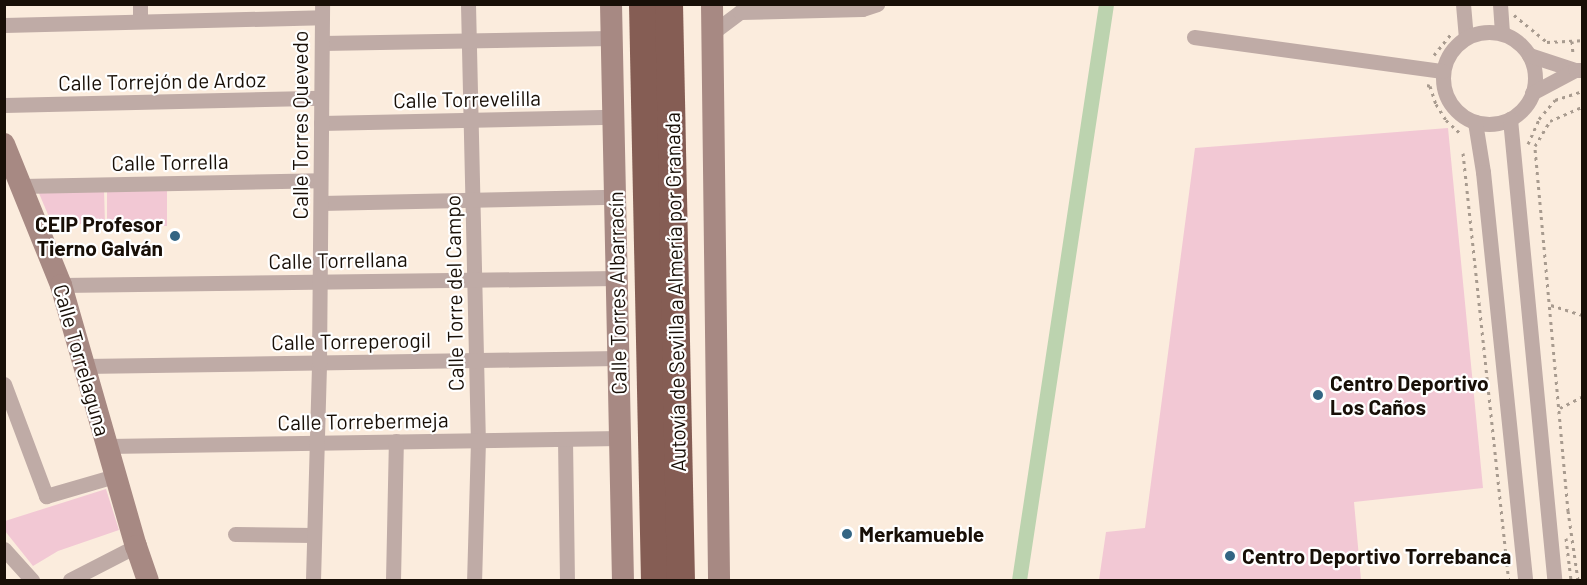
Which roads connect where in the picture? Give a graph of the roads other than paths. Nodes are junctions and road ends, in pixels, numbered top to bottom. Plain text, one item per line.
1 (140, 4) edge
2 (468, 4) edge
3 (611, 4) edge
4 (643, 4) edge
5 (669, 4) edge
6 (712, 4) edge
7 (877, 4) edge
8 (1463, 4) edge
9 (1500, 4) edge
10 (735, 8) edge
11 (322, 11) edge
12 (140, 21) junction
13 (4, 24) edge
14 (712, 33) junction
15 (1502, 33) junction
16 (1460, 34) junction
17 (1194, 36) dead end
18 (612, 38) junction
19 (469, 40) junction
20 (322, 43) junction
21 (1529, 55) junction
22 (1579, 70) edge
23 (1443, 71) junction
24 (1532, 93) junction
25 (321, 98) junction
26 (4, 105) edge
27 (614, 117) junction
28 (1510, 119) junction
29 (471, 120) junction
30 (1475, 122) junction
31 (321, 123) junction
32 (4, 144) edge
33 (320, 180) junction
34 (21, 186) junction
35 (615, 197) junction
36 (472, 200) junction
37 (321, 203) junction
38 (617, 278) junction
39 (474, 279) junction
40 (319, 282) junction
41 (61, 285) junction
42 (618, 358) junction
43 (476, 360) junction
44 (319, 363) junction
45 (84, 366) junction
46 (4, 384) edge
47 (620, 438) junction
48 (565, 439) junction
49 (478, 440) junction
50 (396, 441) junction
51 (315, 443) junction
52 (107, 446) junction
53 (115, 476) junction
54 (235, 534) dead end
55 (314, 535) junction
56 (136, 546) junction
57 (4, 549) edge
58 (32, 580) edge
59 (70, 580) edge
60 (148, 580) edge
61 (313, 580) edge
62 (393, 580) edge
63 (474, 580) edge
64 (567, 580) edge
65 (623, 580) edge
66 (655, 580) edge
67 (681, 580) edge
68 (720, 580) edge
69 (1524, 580) edge
70 (1554, 580) edge

1 - 12 street
2 - 19 street, Calle Torre del Campo
3 - 18 street, Calle Torres Albarracín
4 - 66 highway, Autovía de Sevilla a Almería por Granada
5 - 67 highway, Autovía de Sevilla a Almería por Granada
6 - 14 street
7 - 10 street
8 - 16 street
9 - 15 street
10 - 14 street
11 - 12 street
11 - 20 street, Calle Torres Quevedo
12 - 13 street
14 - 68 street
15 - 16 street
15 - 21 street
16 - 23 street
17 - 23 street
18 - 19 street
18 - 27 street, Calle Torres Albarracín
19 - 20 street
19 - 29 street, Calle Torre del Campo
20 - 25 street, Calle Torres Quevedo
21 - 22 street
21 - 24 street
22 - 24 street
23 - 30 street
24 - 28 street
25 - 26 street, Calle Torrejón de Ardoz
25 - 31 street, Calle Torres Quevedo
27 - 29 street, Calle Torrevelilla
27 - 35 street, Calle Torres Albarracín
28 - 30 street
28 - 70 street
29 - 31 street, Calle Torrevelilla
29 - 36 street, Calle Torre del Campo
30 - 69 street
31 - 33 street, Calle Torres Quevedo
32 - 34 street, Calle Torrelaguna
33 - 34 street, Calle Torrella
33 - 37 street, Calle Torres Quevedo
34 - 41 street, Calle Torrelaguna
35 - 36 street
35 - 38 street, Calle Torres Albarracín
36 - 37 street
36 - 39 street, Calle Torre del Campo
37 - 40 street, Calle Torres Quevedo
38 - 39 street, Calle Torrellana
38 - 42 street, Calle Torres Albarracín
39 - 40 street, Calle Torrellana
39 - 43 street, Calle Torre del Campo
40 - 41 street, Calle Torrellana
40 - 44 street, Calle Torres Quevedo
41 - 45 street, Calle Torrelaguna
42 - 43 street, Calle Torreperogil
42 - 47 street, Calle Torres Albarracín
43 - 44 street, Calle Torreperogil
43 - 49 street, Calle Torre del Campo
44 - 45 street, Calle Torreperogil
44 - 51 street, Calle Torres Quevedo
45 - 52 street, Calle Torrelaguna
46 - 53 street
47 - 48 street, Calle Torrebermeja
47 - 65 street, Calle Torres Albarracín
48 - 49 street, Calle Torrebermeja
48 - 64 street
49 - 50 street, Calle Torrebermeja
49 - 63 street, Calle Torre del Campo
50 - 51 street, Calle Torrebermeja
50 - 62 street
51 - 52 street, Calle Torrebermeja
51 - 55 street, Calle Torres Quevedo
52 - 53 street, Calle Torrelaguna
53 - 56 street, Calle Torrelaguna
54 - 55 street
55 - 61 street, Calle Torres Quevedo
56 - 59 street
56 - 60 street, Calle Torrelaguna
57 - 58 street

